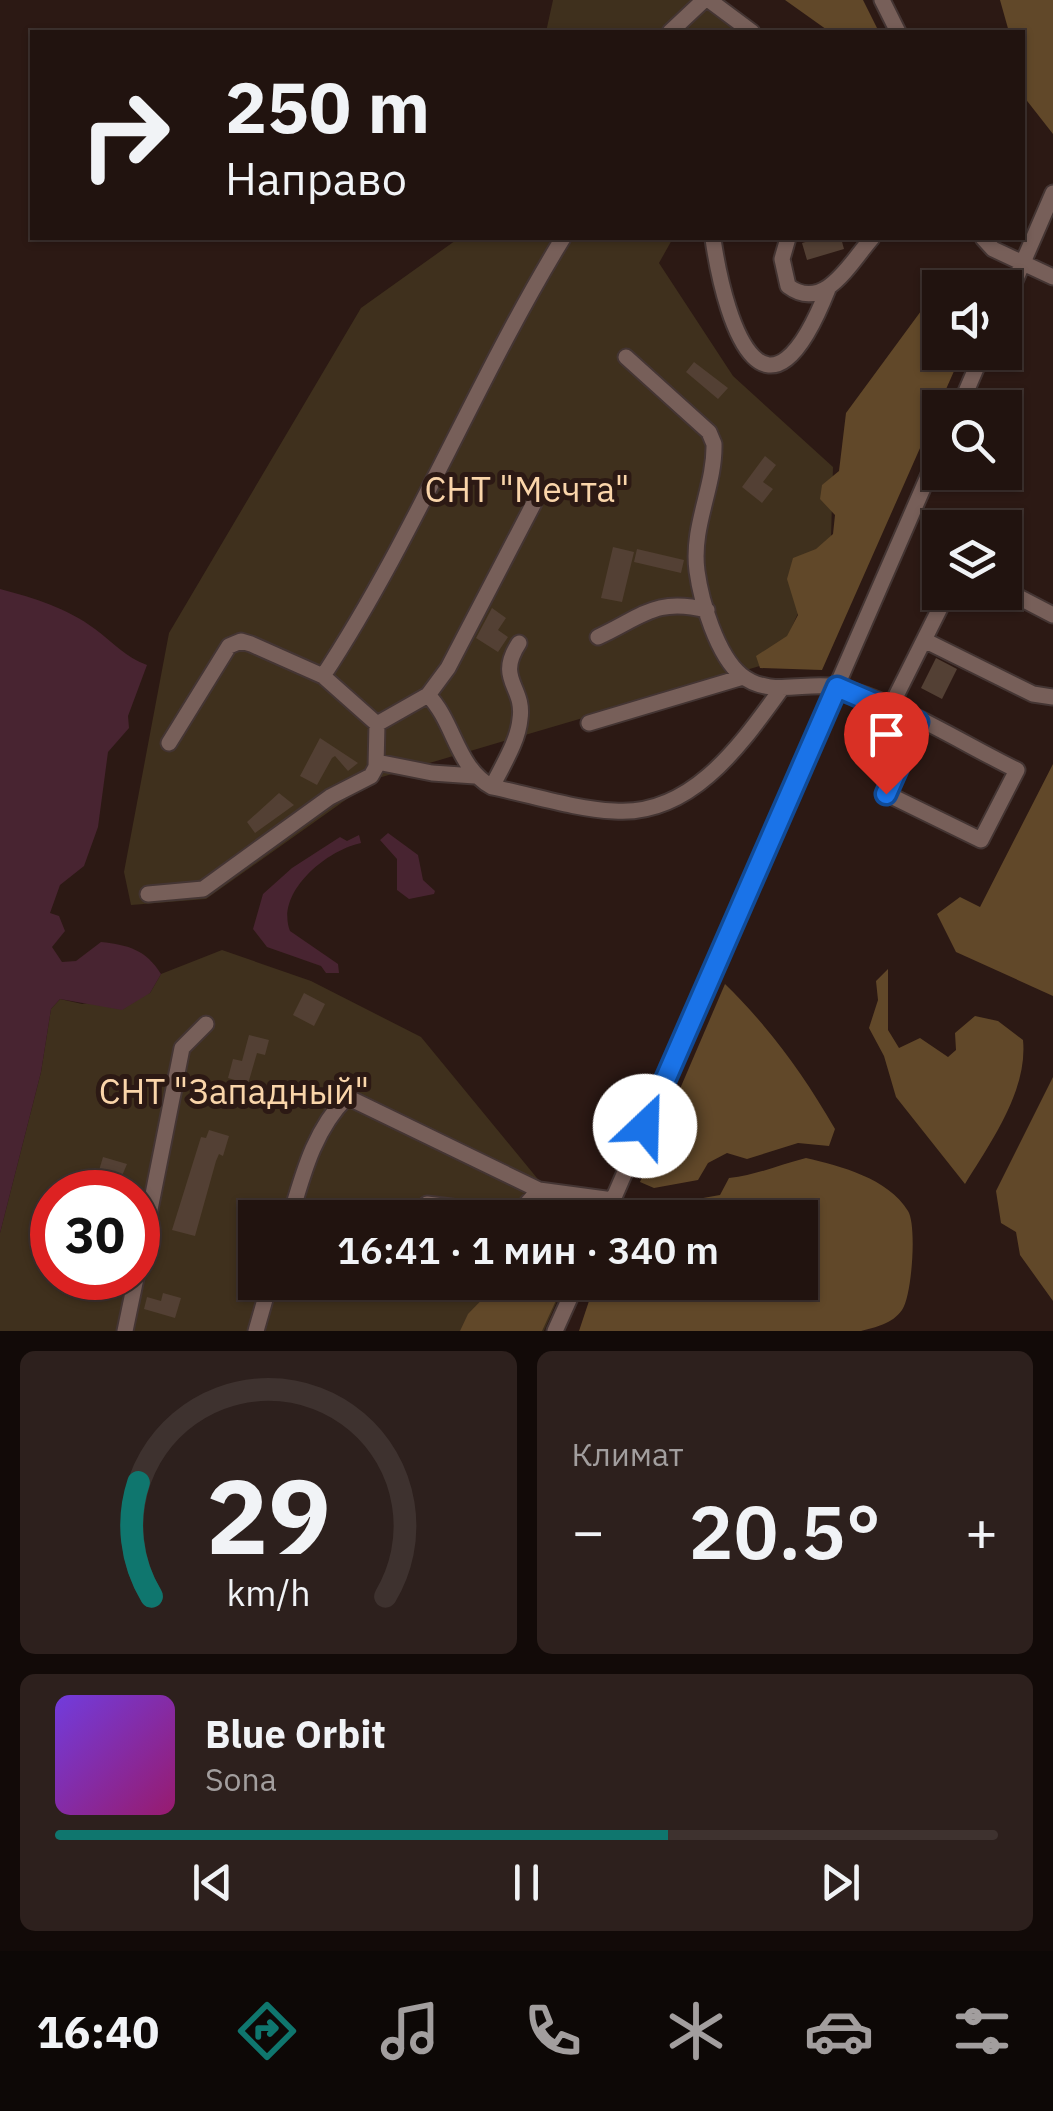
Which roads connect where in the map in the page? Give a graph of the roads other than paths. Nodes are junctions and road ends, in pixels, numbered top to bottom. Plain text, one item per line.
1 (706, 0) edge
2 (882, 0) edge
3 (672, 30) edge
4 (749, 30) edge
5 (897, 30) edge
6 (1053, 193) edge
7 (562, 240) edge
8 (713, 240) edge
9 (787, 240) edge
10 (870, 240) edge
11 (988, 244) edge
12 (1022, 265) junction
13 (1020, 270) edge
14 (1053, 277) edge
15 (828, 289) junction
16 (626, 357) dead end
17 (923, 490) edge
18 (534, 503) dead end
19 (1022, 598) edge
20 (708, 610) junction
21 (939, 610) edge
22 (1053, 614) edge
23 (598, 637) dead end
24 (924, 640) junction
25 (519, 643) dead end
26 (323, 676) junction
27 (743, 676) junction
28 (837, 687) junction
29 (782, 688) junction
30 (428, 696) junction
31 (1053, 697) edge
32 (890, 708) junction
33 (588, 722) dead end
34 (918, 722) junction
35 (377, 724) junction
36 (169, 743) dead end
37 (377, 762) junction
38 (475, 776) junction
39 (492, 787) junction
40 (148, 894) dead end
41 (206, 1024) dead end
42 (158, 1170) edge
43 (539, 1190) junction
44 (295, 1200) edge
45 (530, 1200) edge
46 (613, 1200) joint
47 (131, 1300) edge
48 (265, 1300) edge
49 (568, 1300) edge
50 (125, 1331) edge
51 (256, 1331) edge
52 (555, 1331) edge

1 - 3 street
1 - 4 street
2 - 5 street
6 - 12 street
7 - 26 street
8 - 15 street
9 - 15 street
10 - 15 street
11 - 12 street
12 - 13 street
12 - 14 street
16 - 20 street
17 - 28 street
18 - 30 street
19 - 22 street
20 - 23 street
20 - 27 street
21 - 24 street
24 - 31 street
24 - 32 street
25 - 39 street
26 - 35 street
26 - 36 street
27 - 29 street
27 - 33 street
28 - 29 street
28 - 32 street
28 - 46 street
29 - 39 street
30 - 35 street
30 - 38 street
32 - 34 street
34 - 34 street
35 - 37 street
37 - 38 street
37 - 40 street
38 - 39 street
41 - 42 street
43 - 44 street
43 - 45 street
43 - 46 street
47 - 50 street
48 - 51 street
49 - 52 street

